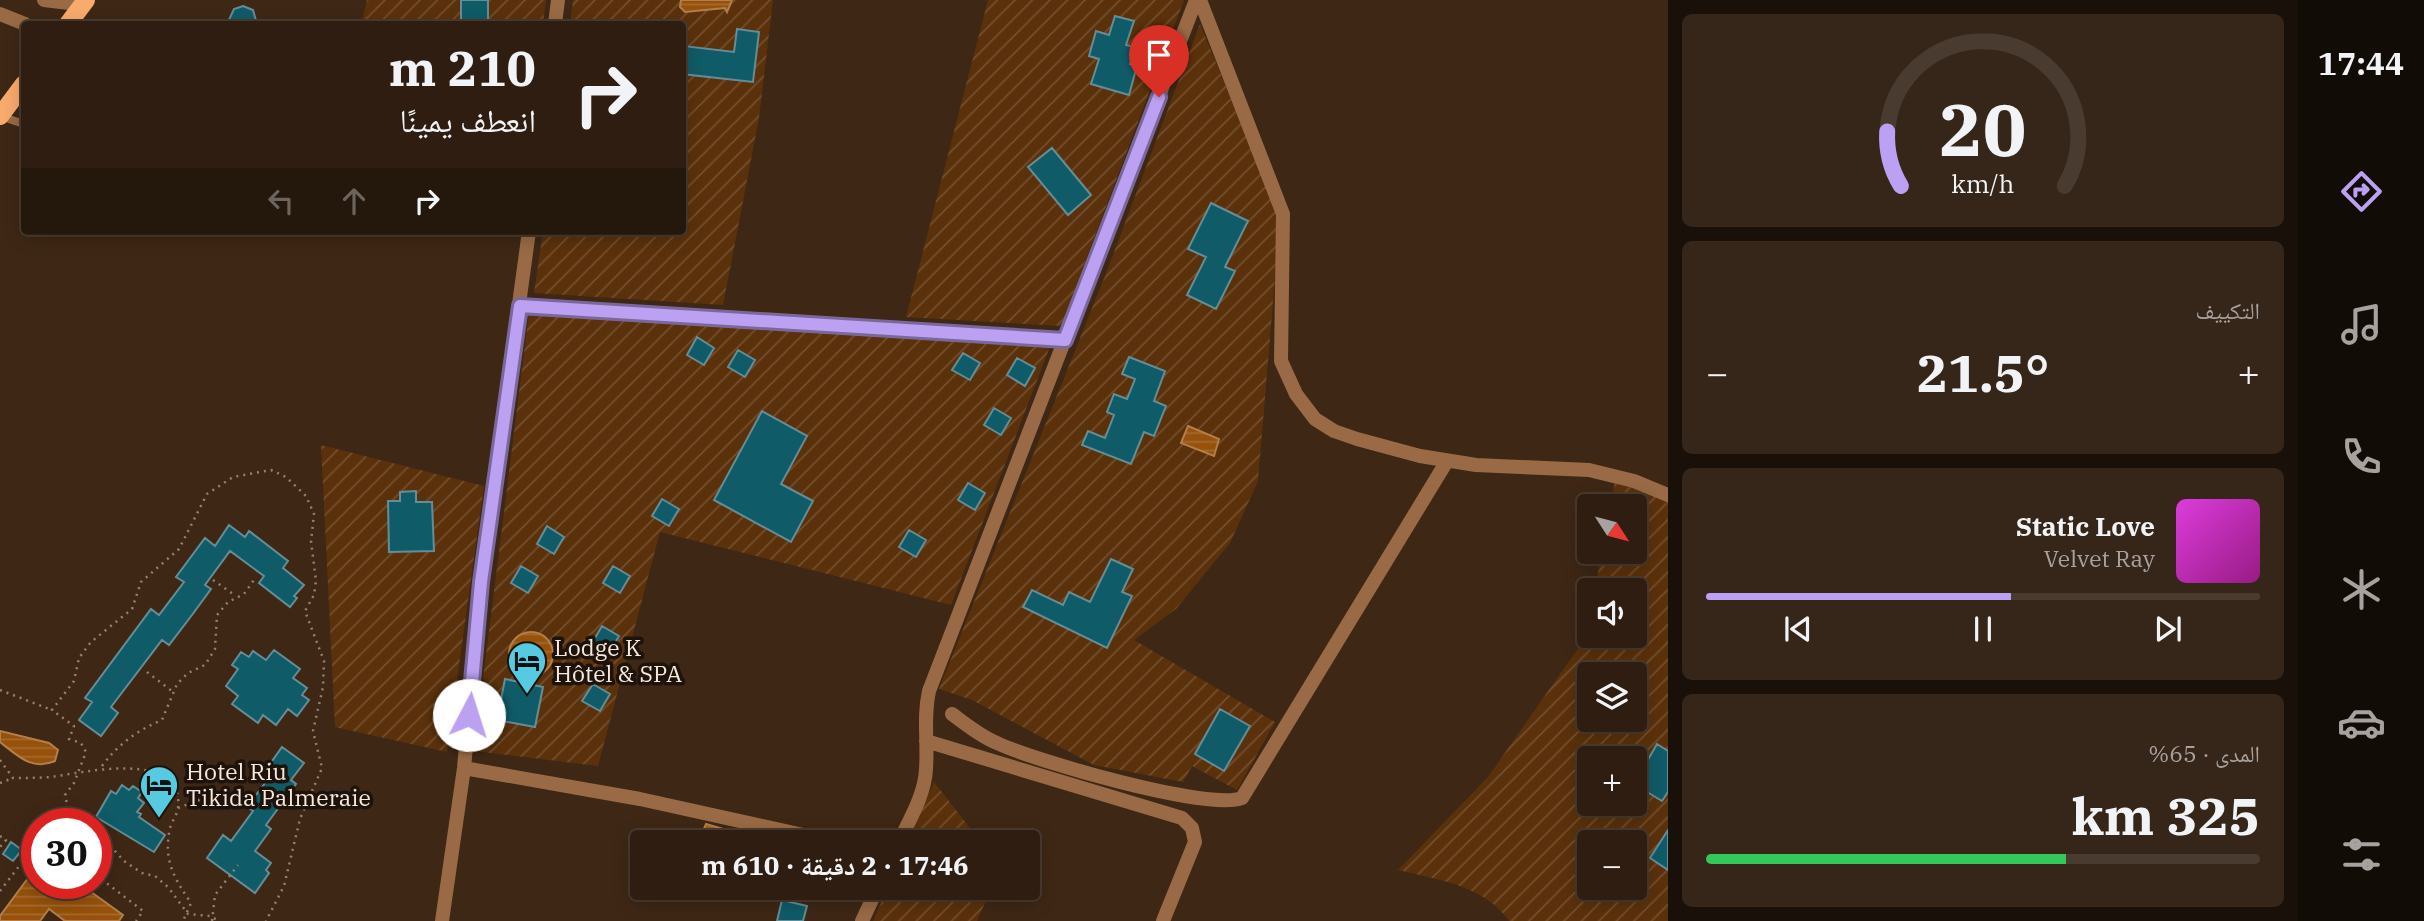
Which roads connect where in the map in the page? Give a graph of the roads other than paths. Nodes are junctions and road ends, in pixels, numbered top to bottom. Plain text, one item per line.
1 (44, 0) edge
2 (86, 0) edge
3 (558, 0) edge
4 (1198, 0) edge
5 (0, 14) edge
6 (70, 21) edge
7 (555, 21) edge
8 (21, 22) edge
9 (21, 87) edge
10 (0, 116) edge
11 (21, 123) edge
12 (529, 235) edge
13 (520, 306) junction
14 (1065, 340) junction
15 (1447, 461) junction
16 (1668, 495) edge
17 (952, 714) dead end
18 (926, 741) junction
19 (464, 768) junction
20 (781, 830) edge
21 (904, 830) edge
22 (872, 900) edge
23 (442, 921) edge
24 (862, 921) edge
25 (1163, 921) edge

1 - 2 street
2 - 6 main road
3 - 7 street
4 - 14 street
4 - 15 street
5 - 8 street
9 - 10 main road
10 - 11 lane
12 - 13 street
13 - 14 street
13 - 19 street
14 - 18 street
15 - 16 street
15 - 17 street
18 - 21 street
18 - 25 street
19 - 20 street
19 - 23 street
22 - 24 street

